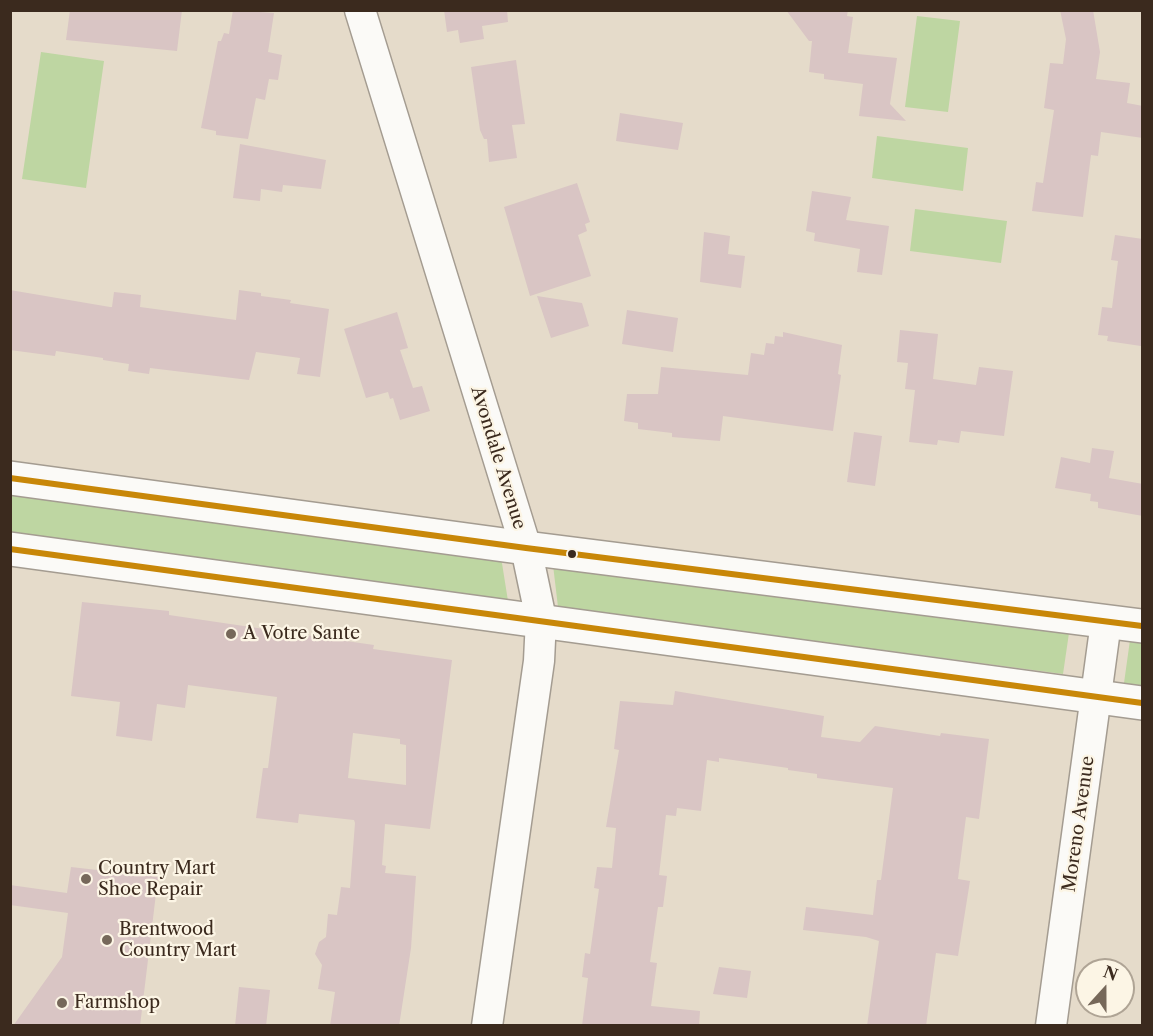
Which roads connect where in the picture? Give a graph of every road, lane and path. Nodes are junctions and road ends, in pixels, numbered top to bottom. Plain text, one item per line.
1 (360, 10) edge
2 (10, 478) edge
3 (526, 548) junction
4 (10, 549) edge
5 (541, 619) junction
6 (1106, 622) junction
7 (1143, 626) edge
8 (1096, 697) junction
9 (1143, 703) edge
10 (487, 1026) edge
11 (1051, 1026) edge

1 - 3 street, Avondale Avenue
2 - 3 main road
3 - 5 street, Avondale Avenue
3 - 6 main road
4 - 5 main road
5 - 8 main road
5 - 10 street, Avondale Avenue
6 - 7 main road
6 - 8 street, Moreno Avenue
8 - 9 main road
8 - 11 street, Moreno Avenue

